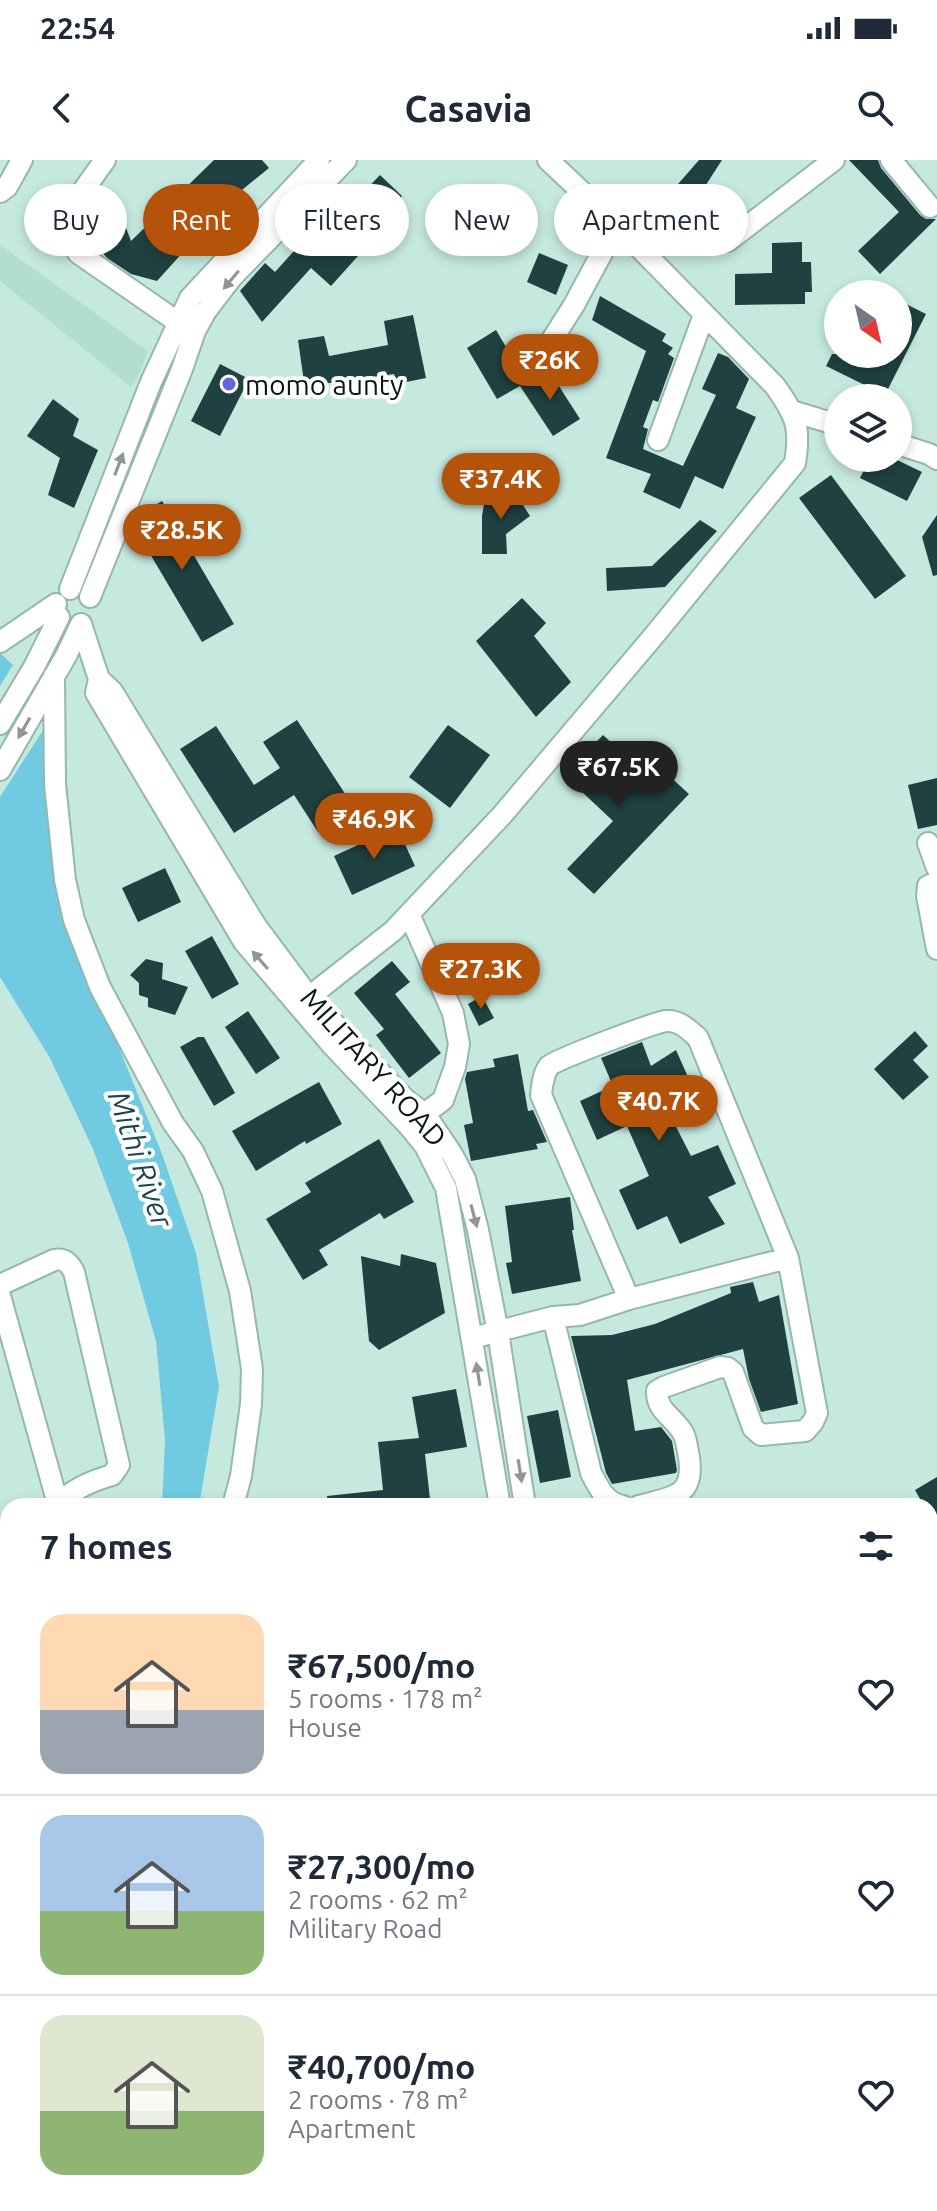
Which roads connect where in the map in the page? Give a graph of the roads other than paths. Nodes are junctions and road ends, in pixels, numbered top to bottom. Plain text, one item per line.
1 (22, 160) edge
2 (105, 160) edge
3 (548, 160) edge
4 (834, 160) edge
5 (891, 160) edge
6 (344, 161) edge
7 (315, 168) edge
8 (573, 184) edge
9 (0, 192) edge
10 (930, 207) dead end
11 (748, 226) edge
12 (600, 256) edge
13 (647, 256) edge
14 (704, 315) junction
15 (187, 327) junction
16 (541, 357) dead end
17 (792, 411) junction
18 (824, 421) edge
19 (658, 440) dead end
20 (912, 447) edge
21 (934, 452) edge
22 (69, 602) junction
23 (81, 624) junction
24 (1, 640) edge
25 (51, 681) junction
26 (0, 724) edge
27 (0, 770) edge
28 (928, 843) dead end
29 (210, 868) junction
30 (937, 868) edge
31 (937, 882) edge
32 (409, 914) junction
33 (937, 949) edge
34 (309, 997) junction
35 (339, 1040) junction
36 (416, 1120) junction
37 (455, 1184) junction
38 (788, 1258) junction
39 (0, 1285) edge
40 (0, 1296) edge
41 (629, 1299) junction
42 (553, 1317) junction
43 (498, 1332) junction
44 (472, 1338) junction
45 (510, 1406) junction
46 (484, 1412) junction
47 (56, 1498) edge
48 (65, 1498) edge
49 (235, 1498) edge
50 (499, 1498) edge
51 (524, 1498) edge
52 (606, 1498) edge
53 (669, 1498) edge

1 - 9 street
2 - 15 street
3 - 8 street
4 - 11 street
5 - 10 street
6 - 7 street
7 - 15 street
12 - 16 street
13 - 14 street
14 - 17 street
14 - 19 street
15 - 22 street
17 - 18 street
17 - 32 street
20 - 21 street
22 - 23 street
22 - 24 street
22 - 26 street
23 - 25 street
23 - 29 street, MILITARY ROAD
25 -> 27 street
25 - 49 street
28 - 30 street
29 - 34 street, MILITARY ROAD
35 -> 29 street
31 - 33 street
32 - 34 street
32 - 36 street
34 - 35 street, MILITARY ROAD
35 - 36 street, MILITARY ROAD
36 - 37 street, MILITARY ROAD
37 -> 43 street, MILITARY ROAD
37 - 44 street
38 - 41 street
38 - 41 street
38 - 53 street
39 - 48 street
40 - 47 street
41 - 42 street
42 - 43 street
42 - 52 street
43 - 44 street
43 - 45 street, MILITARY ROAD
46 -> 44 street
45 - 46 street
45 -> 51 street, MILITARY ROAD
46 - 50 street

